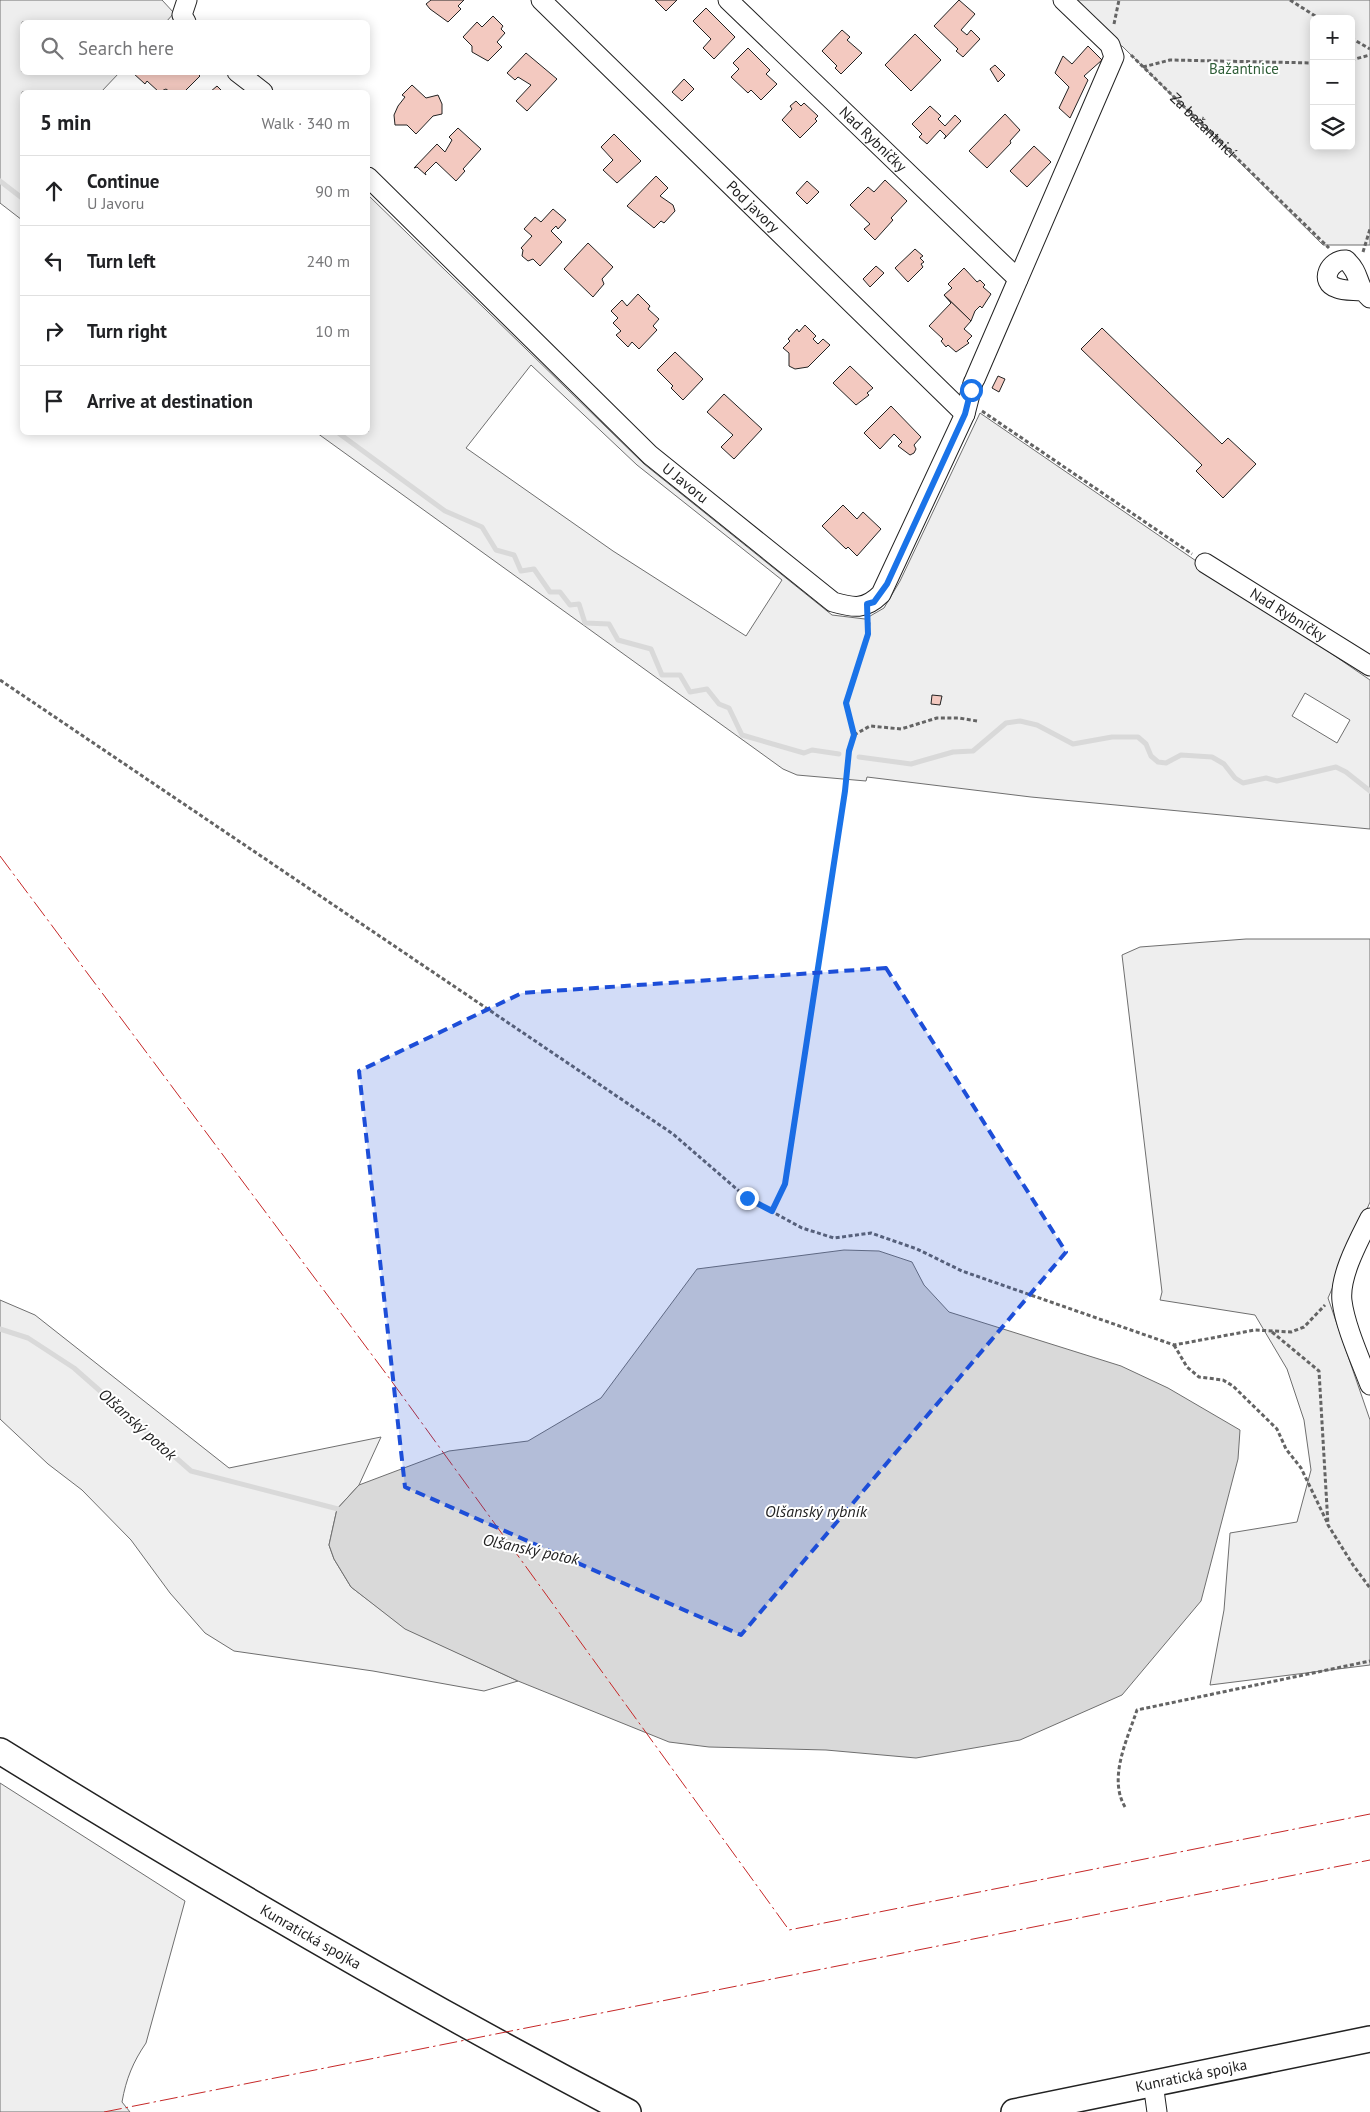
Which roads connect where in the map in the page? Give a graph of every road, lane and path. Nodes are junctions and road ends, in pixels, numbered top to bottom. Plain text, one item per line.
1 (187, 0) edge
2 (540, 0) edge
3 (728, 0) edge
4 (1063, 0) edge
5 (1290, 0) edge
6 (1314, 15) edge
7 (185, 20) edge
8 (1355, 40) edge
9 (1110, 45) junction
10 (1370, 49) edge
11 (1370, 55) edge
12 (1355, 59) edge
13 (1310, 63) edge
14 (1144, 68) junction
15 (241, 75) edge
16 (261, 90) edge
17 (370, 179) edge
18 (1370, 229) edge
19 (1340, 260) junction
20 (1357, 270) junction
21 (1018, 279) junction
22 (1366, 294) edge
23 (970, 394) junction
24 (1205, 562) joint
25 (867, 604) junction
26 (1370, 666) edge
27 (0, 680) edge
28 (977, 721) dead end
29 (854, 735) junction
30 (772, 1211) junction
31 (1370, 1218) edge
32 (1342, 1301) junction
33 (1272, 1332) junction
34 (1174, 1345) junction
35 (1370, 1385) edge
36 (1328, 1525) junction
37 (1370, 1588) edge
38 (1370, 1660) edge
39 (0, 1751) edge
40 (1125, 1807) dead end
41 (1370, 2039) edge
42 (1153, 2083) junction
43 (628, 2112) edge
44 (1014, 2112) edge
45 (1157, 2112) edge

1 - 7 street
2 - 23 street, Pod javory
3 - 21 street, Nad Rybníčky
4 - 9 street
5 - 6 path
8 - 10 path
9 - 14 path, Za bažantnicí
9 - 21 street
11 - 12 path
13 - 14 path
14 - 19 path, Za bažantnicí
15 - 16 street
17 - 25 street, U Javoru
18 - 20 path
19 - 20 street
19 - 22 street
20 - 22 street
21 - 23 street
23 - 24 path
23 - 25 street
24 - 26 street, Nad Rybníčky
25 - 29 path
27 - 30 path
28 - 29 path
29 - 30 path
30 - 34 path
31 - 32 street
32 - 33 path
32 - 35 street
33 - 34 path
33 - 36 path
34 - 36 path
36 - 37 path
38 - 40 path
39 - 43 main road, Kunratická spojka
41 - 42 main road, Kunratická spojka
42 - 44 main road, Kunratická spojka
42 - 45 street

